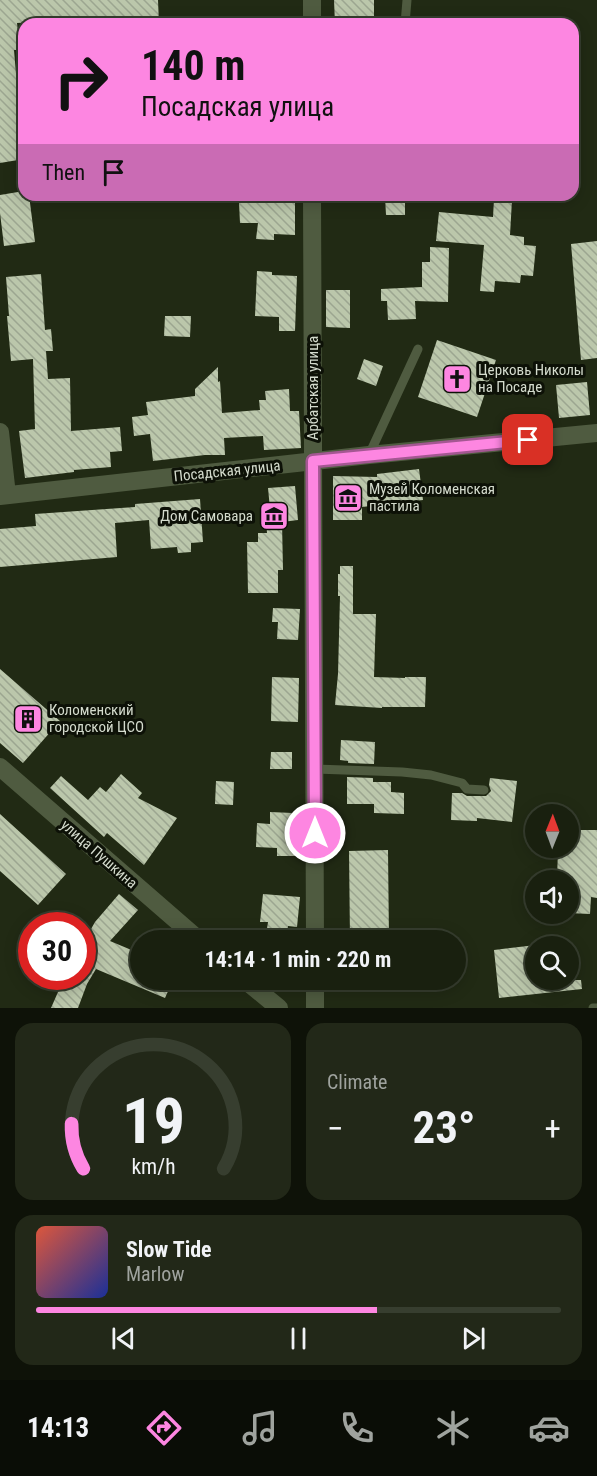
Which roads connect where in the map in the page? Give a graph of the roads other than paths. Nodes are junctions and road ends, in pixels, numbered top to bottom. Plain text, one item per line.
1 (312, 0) edge
2 (407, 0) edge
3 (312, 18) edge
4 (406, 18) edge
5 (312, 201) edge
6 (418, 349) dead end
7 (0, 432) edge
8 (597, 433) edge
9 (369, 455) junction
10 (313, 461) junction
11 (3, 495) edge
12 (0, 767) edge
13 (315, 769) junction
14 (484, 790) dead end
15 (187, 930) edge
16 (315, 930) edge
17 (257, 990) edge
18 (315, 990) edge
19 (279, 1008) edge
20 (315, 1008) edge

1 - 3 street
2 - 4 lane
5 - 10 street, Арбатская улица
6 - 9 lane
7 - 11 street
8 - 9 street, Посадская улица
9 - 10 street, Посадская улица
10 - 11 street, Посадская улица
10 - 13 street, Арбатская улица
12 - 15 street, улица Пушкина
13 - 14 lane
13 - 16 street, Арбатская улица
17 - 19 street
18 - 20 street

